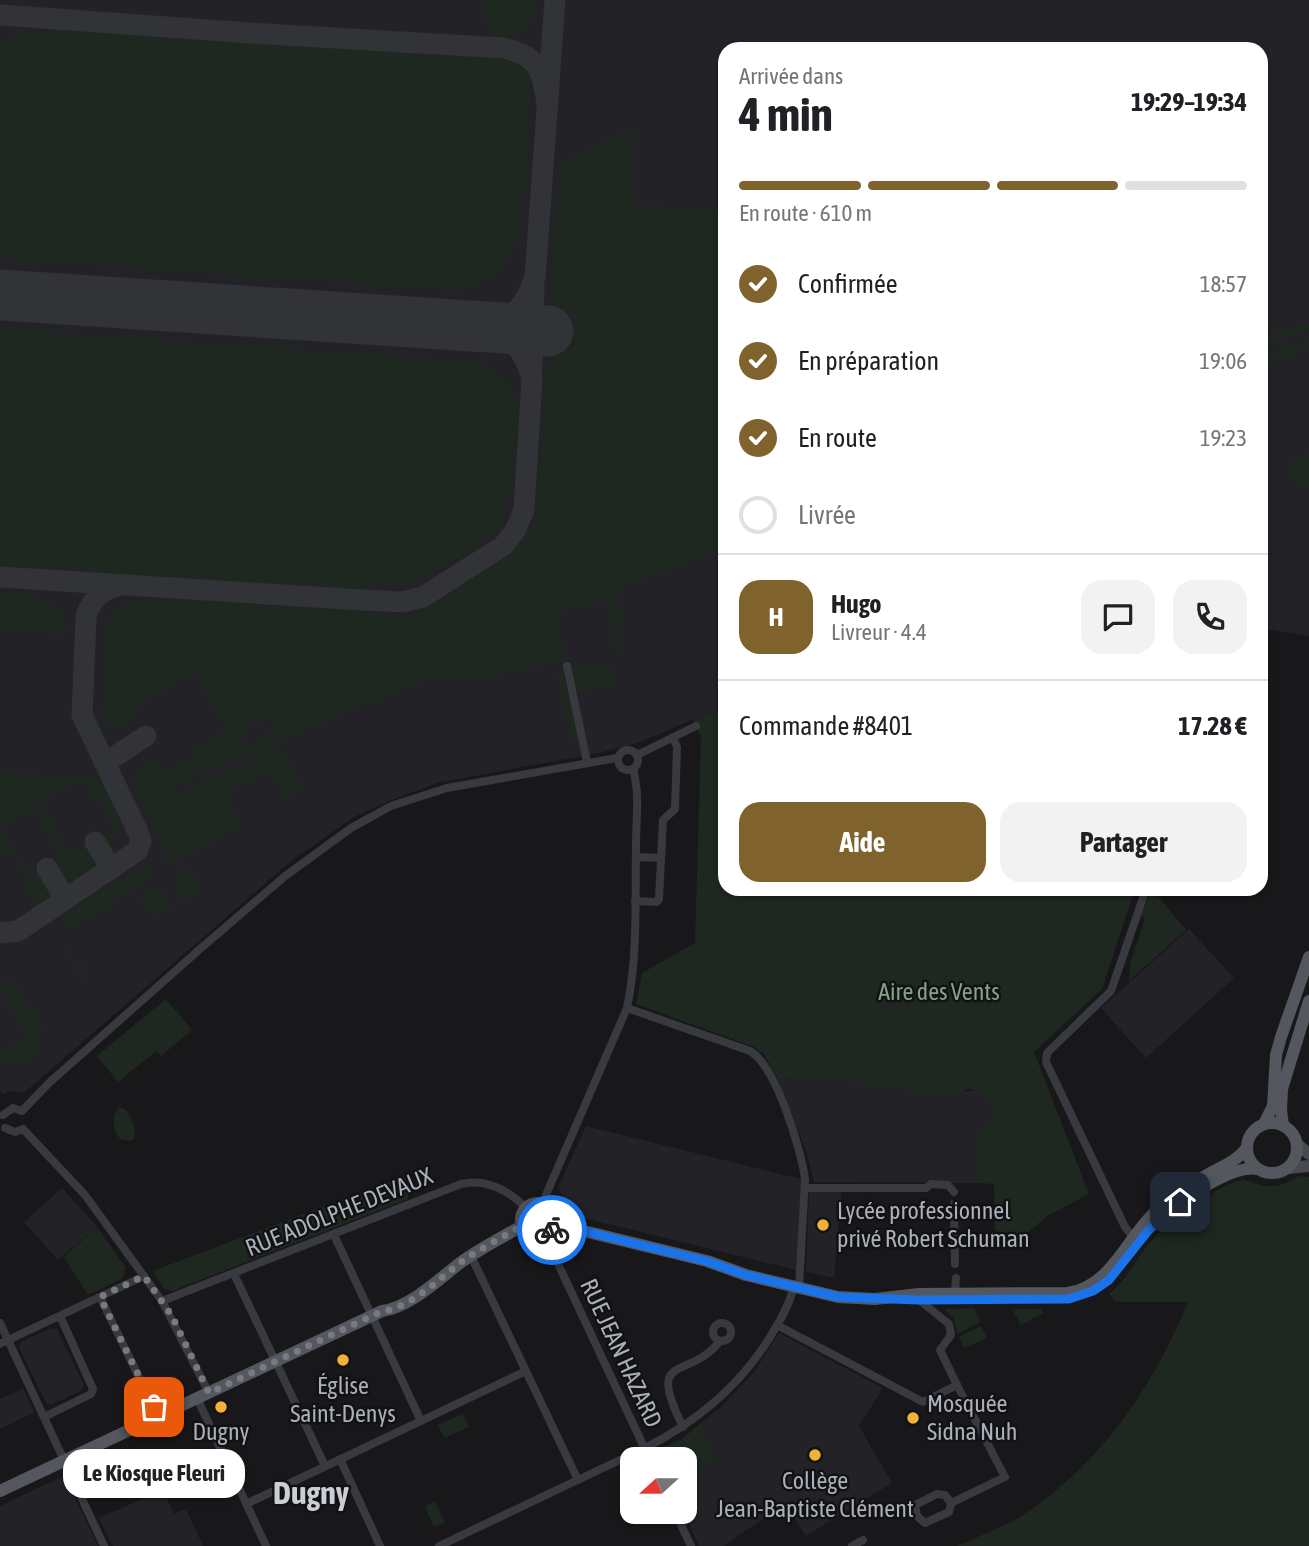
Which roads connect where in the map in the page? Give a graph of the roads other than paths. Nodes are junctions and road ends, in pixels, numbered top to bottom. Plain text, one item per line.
1 (567, 666) dead end
2 (696, 726) dead end
3 (673, 738) junction
4 (637, 755) junction
5 (617, 758) junction
6 (587, 762) junction
7 (633, 769) junction
8 (636, 857) junction
9 (661, 858) junction
10 (1144, 896) edge
11 (635, 901) junction
12 (1309, 957) edge
13 (1309, 1001) edge
14 (627, 1009) junction
15 (1305, 1030) edge
16 (22, 1111) junction
17 (1, 1114) edge
18 (1264, 1124) junction
19 (1283, 1125) junction
20 (23, 1129) junction
21 (2, 1130) edge
22 (1297, 1144) junction
23 (1247, 1148) junction
24 (1309, 1154) edge
25 (1309, 1166) edge
26 (1289, 1168) junction
27 (1257, 1169) junction
28 (805, 1188) junction
29 (954, 1192) dead end
30 (542, 1204) junction
31 (954, 1204) dead end
32 (526, 1208) junction
33 (555, 1224) junction
34 (522, 1226) junction
35 (334, 1234) junction
36 (545, 1236) junction
37 (1133, 1237) junction
38 (471, 1256) junction
39 (956, 1264) dead end
40 (234, 1274) junction
41 (144, 1276) junction
42 (956, 1278) dead end
43 (796, 1288) junction
44 (956, 1293) junction
45 (100, 1297) junction
46 (899, 1298) junction
47 (919, 1300) junction
48 (162, 1301) junction
49 (377, 1314) junction
50 (60, 1316) junction
51 (0, 1323) edge
52 (777, 1325) junction
53 (720, 1341) dead end
54 (4, 1342) edge
55 (276, 1363) junction
56 (526, 1371) junction
57 (957, 1385) junction
58 (209, 1393) junction
59 (197, 1398) junction
60 (158, 1416) junction
61 (44, 1417) junction
62 (421, 1421) junction
63 (683, 1427) junction
64 (645, 1447) edge
65 (647, 1447) edge
66 (340, 1459) junction
67 (64, 1460) junction
68 (620, 1460) edge
69 (325, 1466) junction
70 (578, 1480) junction
71 (0, 1491) edge
72 (951, 1503) junction
73 (246, 1504) junction
74 (681, 1524) edge
75 (863, 1540) dead end
76 (104, 1546) edge
77 (266, 1546) edge
78 (380, 1546) edge
79 (439, 1546) edge
80 (691, 1546) edge
81 (852, 1546) edge

1 - 6 street
2 - 3 street
3 - 4 street
3 - 9 street
4 - 5 street
4 - 7 street
5 - 6 street
5 - 7 street
6 - 16 street
7 - 8 street
8 - 9 street
8 - 11 street
9 - 11 street
10 - 37 street
11 - 14 street
12 - 18 main road
13 - 15 main road
14 - 28 street
14 - 30 street
15 - 19 main road
16 - 17 street
16 - 20 street
17 - 21 street
18 - 19 main road
18 - 23 main road
19 - 22 main road
20 - 21 street
20 - 41 street
22 - 24 main road
22 - 26 main road
23 - 27 main road
23 - 37 main road
25 - 26 main road
26 - 27 main road
27 - 47 main road
28 - 29 street
28 - 43 street
30 - 32 main road
30 - 33 main road
31 - 39 street
32 - 34 main road
32 - 35 street, RUE ADOLPHE DEVAUX
33 - 36 main road
33 - 43 main road
34 - 36 main road
34 - 38 main road
35 - 40 street, RUE ADOLPHE DEVAUX
35 - 49 street
36 - 64 street, RUE JEAN HAZARD
37 - 44 main road
38 - 49 main road
38 - 56 street
40 - 48 street, RUE ADOLPHE DEVAUX
40 - 55 street
41 - 45 street
41 - 48 street
42 - 44 street
43 - 46 main road
43 - 52 street
44 - 46 main road
45 - 50 street
45 - 60 street
46 - 47 main road
47 - 57 street
48 - 58 street
49 - 55 main road
49 - 62 street
50 - 54 street
50 - 61 street
51 - 54 street
52 - 57 street
52 - 63 street
53 - 63 street
54 - 61 street
55 - 58 main road
55 - 69 street
56 - 62 street
56 - 70 street
57 - 72 street
58 - 59 main road
59 - 60 main road
59 - 73 street
60 - 67 main road
61 - 67 street
62 - 66 street
63 - 65 street
66 - 69 street
66 - 78 street
67 - 71 main road
67 - 76 street
68 - 70 street
69 - 73 street
70 - 79 street
72 - 72 street
73 - 77 street
74 - 80 street
75 - 81 street

